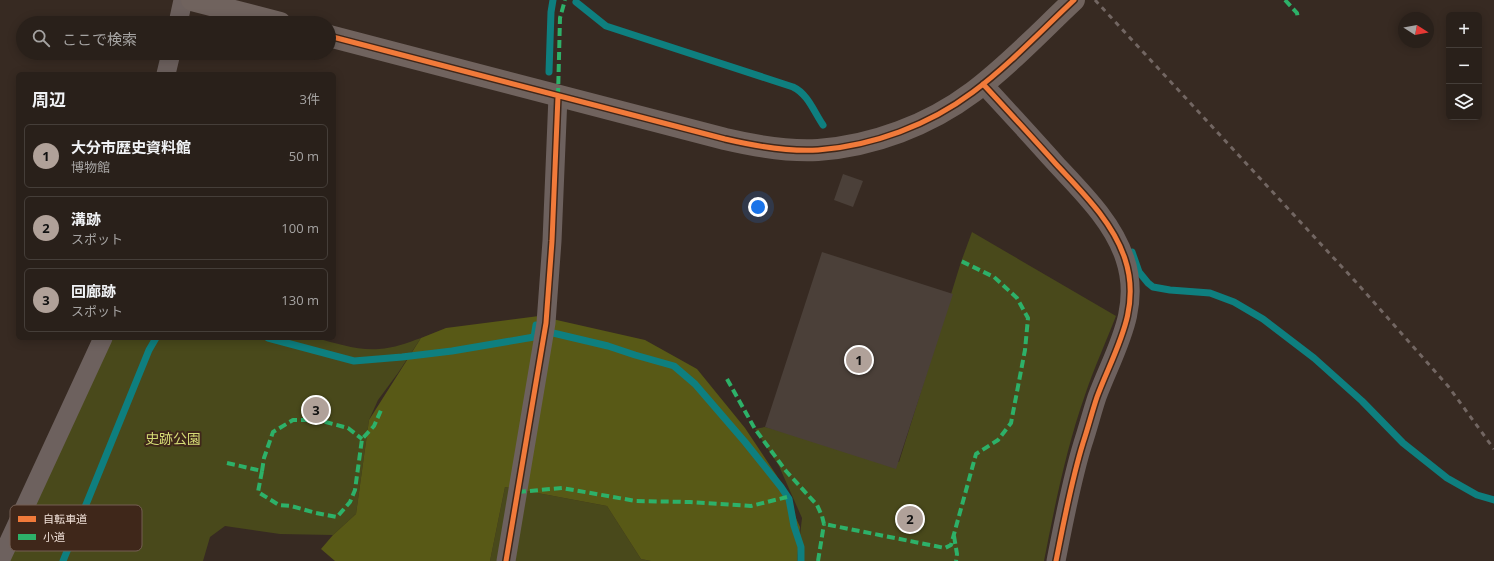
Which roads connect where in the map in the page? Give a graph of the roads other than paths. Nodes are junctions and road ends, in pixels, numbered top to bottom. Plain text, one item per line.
1 (183, 0) edge
2 (192, 0) edge
3 (1074, 0) edge
4 (180, 16) edge
5 (253, 16) edge
6 (336, 38) edge
7 (169, 60) edge
8 (166, 72) edge
9 (983, 84) junction
10 (558, 96) junction
11 (102, 340) edge
12 (26, 505) edge
13 (10, 539) edge
14 (0, 561) edge
15 (506, 561) edge
16 (1056, 561) edge

1 - 4 street
2 - 5 street
3 - 9 street
6 - 10 street
7 - 8 street
9 - 10 street
9 - 16 street
10 - 15 street
11 - 12 street
13 - 14 street

